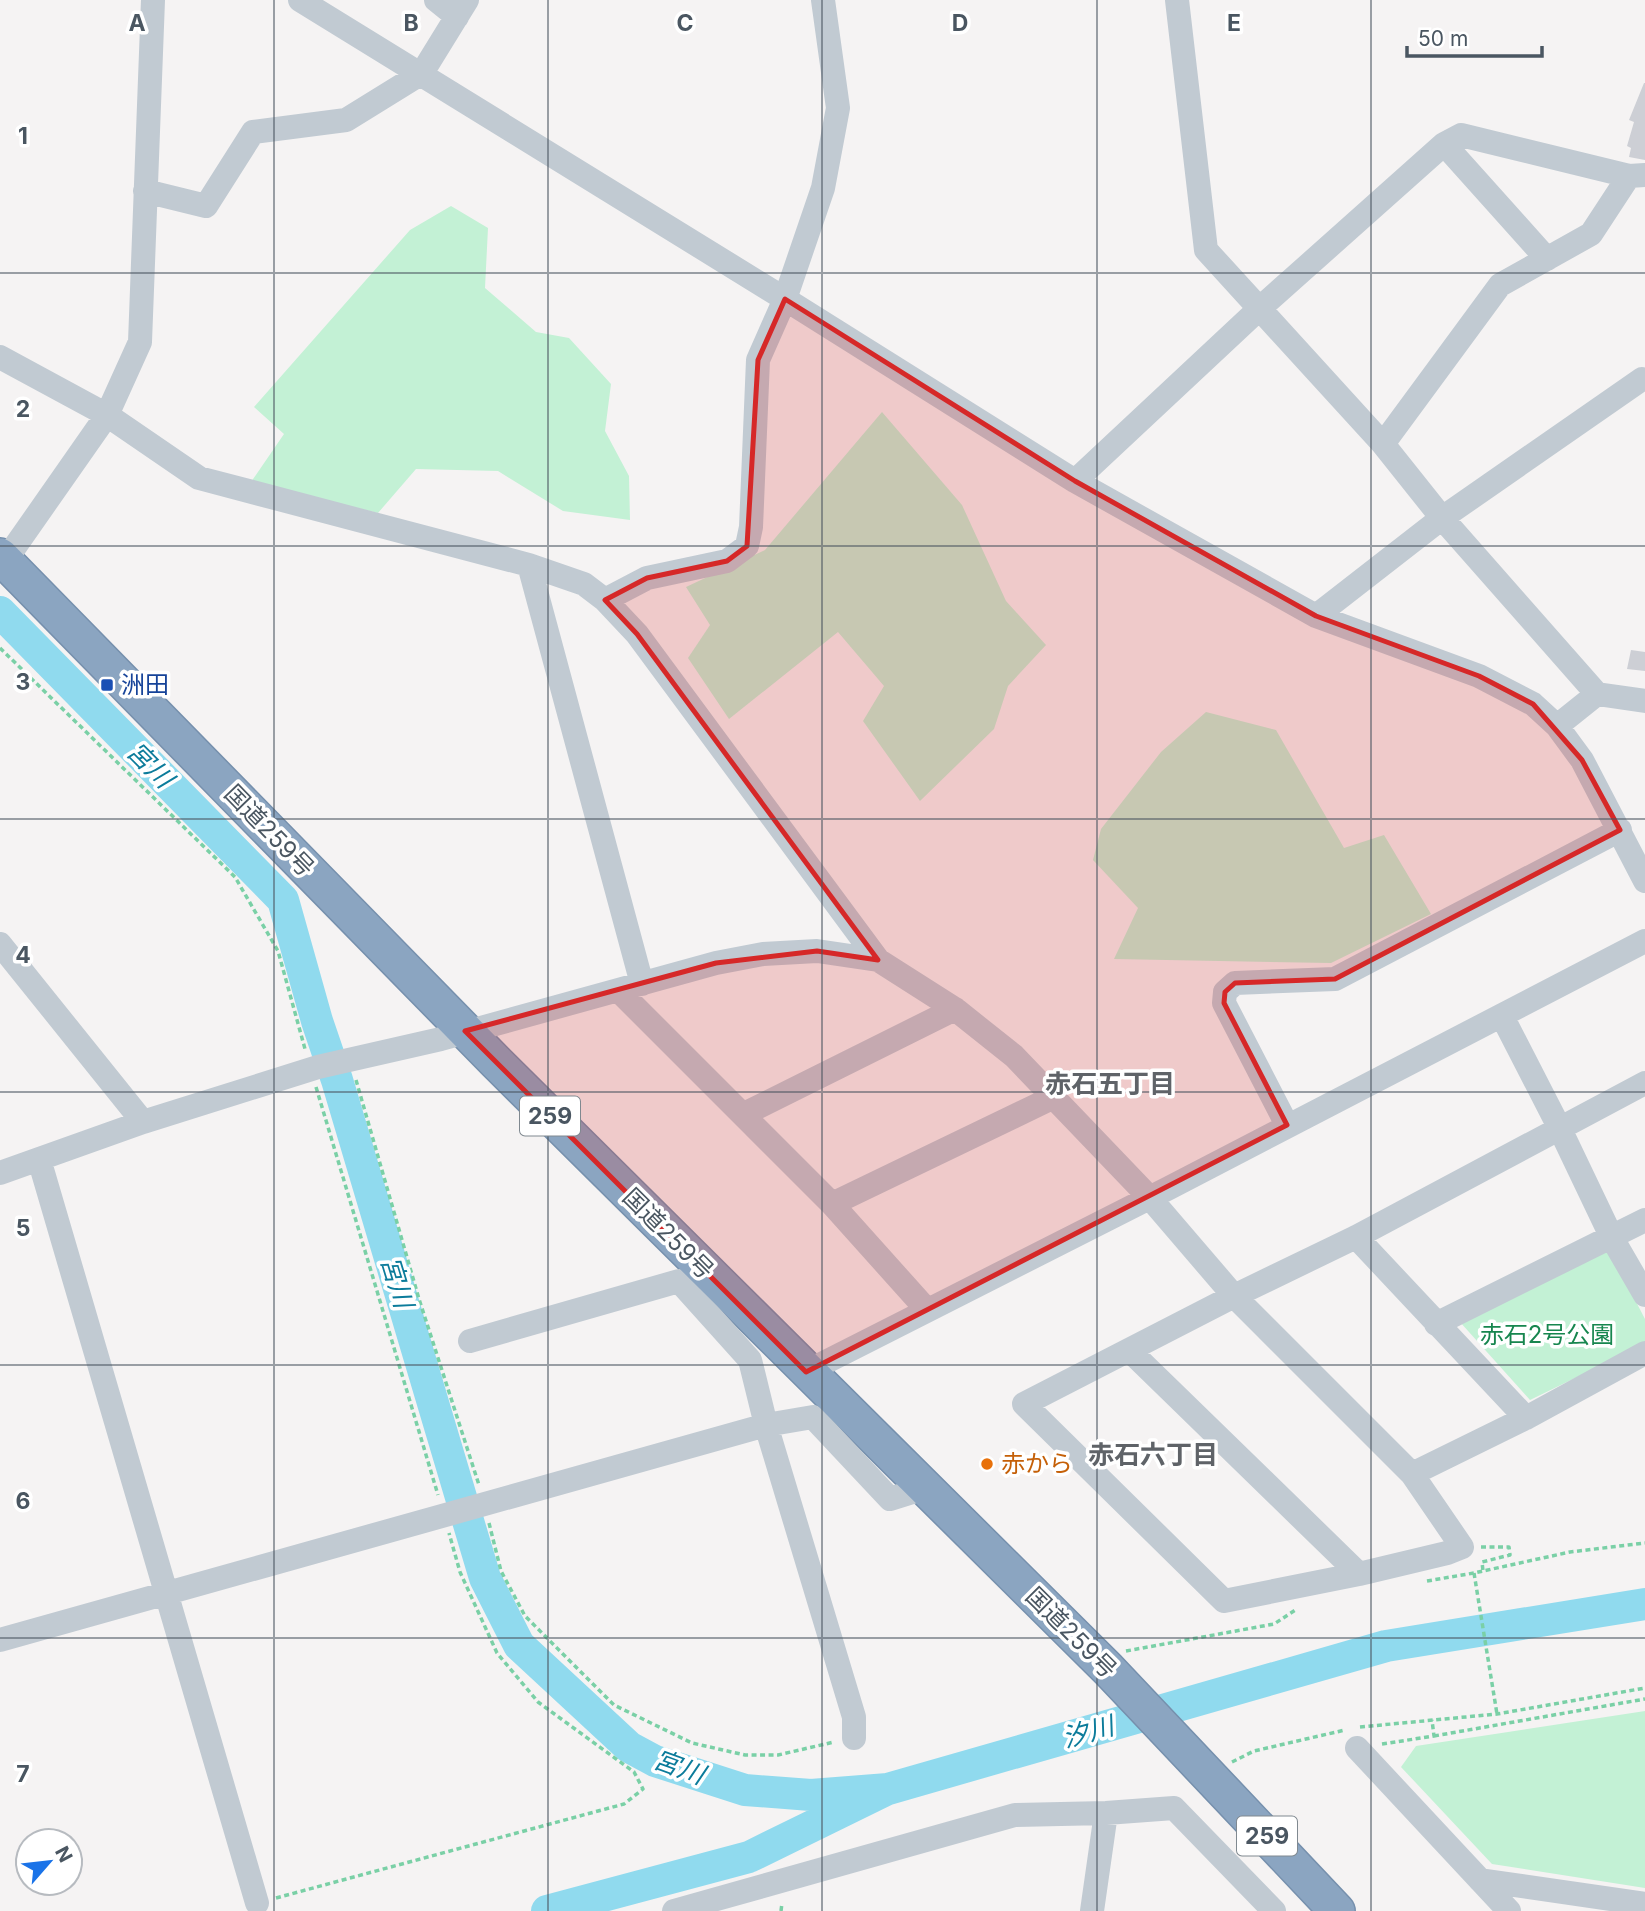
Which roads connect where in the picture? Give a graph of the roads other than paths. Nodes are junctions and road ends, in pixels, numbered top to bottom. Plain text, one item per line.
1 (153, 0) edge
2 (300, 0) edge
3 (436, 0) edge
4 (823, 0) edge
5 (1177, 0) edge
6 (462, 8) edge
7 (422, 74) junction
8 (1444, 144) junction
9 (1637, 176) edge
10 (145, 191) junction
11 (1547, 259) junction
12 (785, 299) junction
13 (1259, 309) junction
14 (0, 357) edge
15 (1642, 379) dead end
16 (107, 415) junction
17 (1382, 444) junction
18 (1075, 481) junction
19 (1442, 518) junction
20 (2, 562) edge
21 (529, 565) junction
22 (605, 600) junction
23 (1316, 616) junction
24 (1597, 694) junction
25 (1645, 701) edge
26 (1557, 726) junction
27 (1620, 830) junction
28 (1645, 881) edge
29 (1645, 941) edge
30 (0, 944) edge
31 (878, 960) junction
32 (630, 987) junction
33 (955, 1009) junction
34 (1502, 1016) junction
35 (466, 1031) junction
36 (1645, 1083) edge
37 (1052, 1098) junction
38 (744, 1114) junction
39 (143, 1122) junction
40 (1287, 1125) junction
41 (1559, 1127) junction
42 (39, 1159) junction
43 (0, 1173) edge
44 (1150, 1198) junction
45 (832, 1204) junction
46 (1645, 1220) edge
47 (1356, 1237) junction
48 (1612, 1238) junction
49 (1645, 1295) edge
50 (1234, 1296) junction
51 (927, 1310) junction
52 (1436, 1324) junction
53 (470, 1341) dead end
54 (1130, 1351) junction
55 (1645, 1353) edge
56 (806, 1372) junction
57 (1526, 1418) junction
58 (766, 1425) junction
59 (1412, 1474) junction
60 (925, 1488) junction
61 (1359, 1574) junction
62 (168, 1592) junction
63 (0, 1640) edge
64 (854, 1738) road end
65 (1357, 1748) road end
66 (1106, 1813) junction
67 (1480, 1880) junction
68 (257, 1903) road end
69 (1645, 1904) edge
70 (674, 1911) edge
71 (1092, 1911) edge
72 (1274, 1911) edge
73 (1337, 1911) edge
74 (1509, 1911) edge

1 - 10 street
2 - 7 street
3 - 6 street
4 - 12 street
5 - 13 street
6 - 7 street
7 - 10 street
7 - 12 street
8 - 9 street
8 - 11 street
8 - 13 street
9 - 11 street
10 - 16 street
11 - 17 street
12 - 18 street
12 - 22 street
13 - 17 street
13 - 18 street
14 - 16 street
15 - 19 street
16 - 20 street
16 - 21 street
17 - 19 street
18 - 23 street
19 - 23 street
19 - 24 street
20 - 35 highway, 国道259号 / 259
21 - 22 street
21 - 32 street
22 - 31 street
23 - 26 street
24 - 25 street
24 - 26 street
26 - 27 street
27 - 28 street
27 - 40 street
29 - 34 street
30 - 39 street
31 - 32 street
31 - 33 street
32 - 35 street
32 - 38 street
33 - 37 street
33 - 38 street
34 - 40 street
34 - 41 street
35 - 39 street
35 - 56 highway, 国道259号 / 259
36 - 41 street
37 - 44 street
37 - 45 street
38 - 45 street
39 - 42 street
40 - 44 street
41 - 47 street
41 - 48 street
42 - 43 street
42 - 62 street
44 - 50 street
44 - 51 street
45 - 51 street
46 - 48 street
47 - 50 street
47 - 52 street
48 - 49 street
48 - 52 street
50 - 54 street
50 - 59 street
51 - 56 street
52 - 57 street
53 - 58 street
54 - 61 street
54 - 61 street
55 - 57 street
56 - 60 highway, 国道259号 / 259
57 - 59 street
58 - 60 street
58 - 62 street
58 - 64 street
59 - 61 street
60 - 73 highway, 国道259号 / 259
62 - 63 street
62 - 68 street
65 - 67 street
66 - 70 street
66 - 71 street
66 - 72 street
67 - 69 street
67 - 74 street

